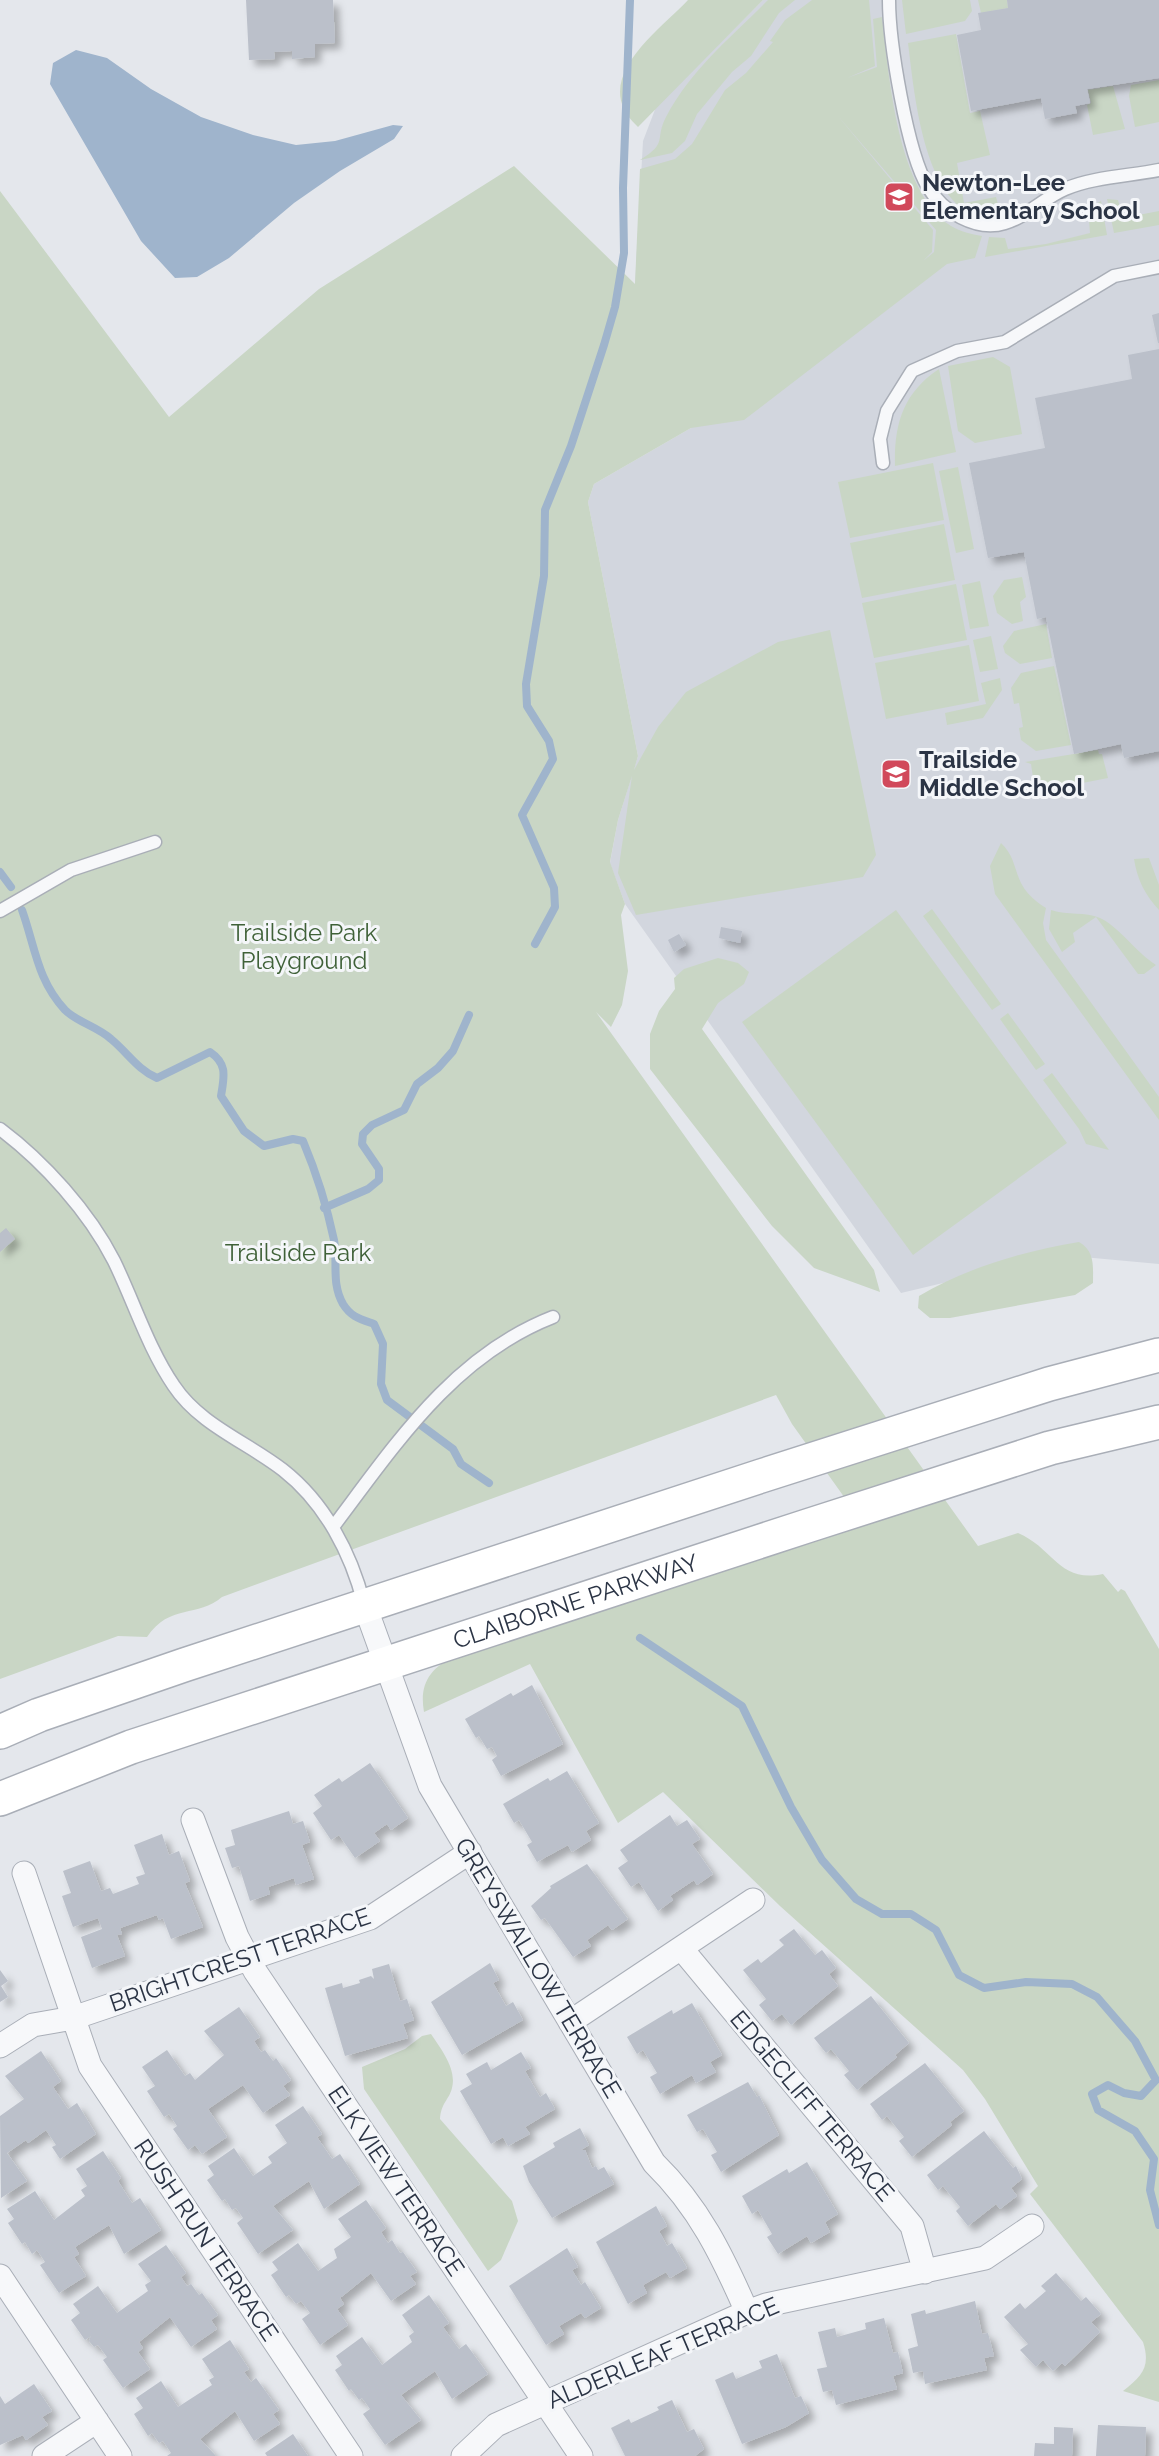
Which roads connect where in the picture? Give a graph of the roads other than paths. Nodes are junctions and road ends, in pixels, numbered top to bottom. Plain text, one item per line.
1 (889, 0) edge
2 (1159, 170) edge
3 (1159, 267) edge
4 (883, 463) dead end
5 (155, 842) dead end
6 (0, 911) edge
7 (0, 1129) edge
8 (553, 1317) dead end
9 (1159, 1355) edge
10 (1159, 1422) edge
11 (333, 1527) junction
12 (365, 1606) junction
13 (386, 1664) junction
14 (0, 1732) edge
15 (0, 1799) edge
16 (192, 1820) dead end
17 (470, 1852) junction
18 (24, 1873) dead end
19 (753, 1900) dead end
20 (681, 1948) junction
21 (249, 1959) junction
22 (73, 2018) junction
23 (570, 2022) junction
24 (0, 2046) edge
25 (1032, 2226) dead end
26 (925, 2272) junction
27 (1, 2281) edge
28 (747, 2312) junction
29 (544, 2403) junction
30 (97, 2421) junction
31 (44, 2456) edge
32 (120, 2456) edge
33 (351, 2456) edge
34 (463, 2456) edge
35 (580, 2456) edge

1 - 2 lane
3 - 4 lane
5 - 6 lane
7 - 11 lane
8 - 11 lane
9 - 12 main road
10 - 13 main road, CLAIBORNE PARKWAY
11 - 12 lane
12 - 13 street, GREYSWALLOW TERRACE
12 - 14 main road
13 - 15 main road, CLAIBORNE PARKWAY
13 - 17 street, GREYSWALLOW TERRACE
16 - 21 street, ELK VIEW TERRACE
17 - 21 street, BRIGHTCREST TERRACE
17 - 23 street, GREYSWALLOW TERRACE
18 - 22 street, RUSH RUN TERRACE
19 - 20 street
20 - 23 street
20 - 26 street, EDGECLIFF TERRACE
21 - 22 street, BRIGHTCREST TERRACE
21 - 29 street, ELK VIEW TERRACE
22 - 24 street, BRIGHTCREST TERRACE
22 - 33 street, RUSH RUN TERRACE
23 - 28 street, GREYSWALLOW TERRACE
25 - 26 street, ALDERLEAF TERRACE
26 - 28 street, ALDERLEAF TERRACE
27 - 30 street
28 - 29 street, ALDERLEAF TERRACE
29 - 34 street, ALDERLEAF TERRACE
29 - 35 street, ELK VIEW TERRACE
30 - 31 street
30 - 32 street

